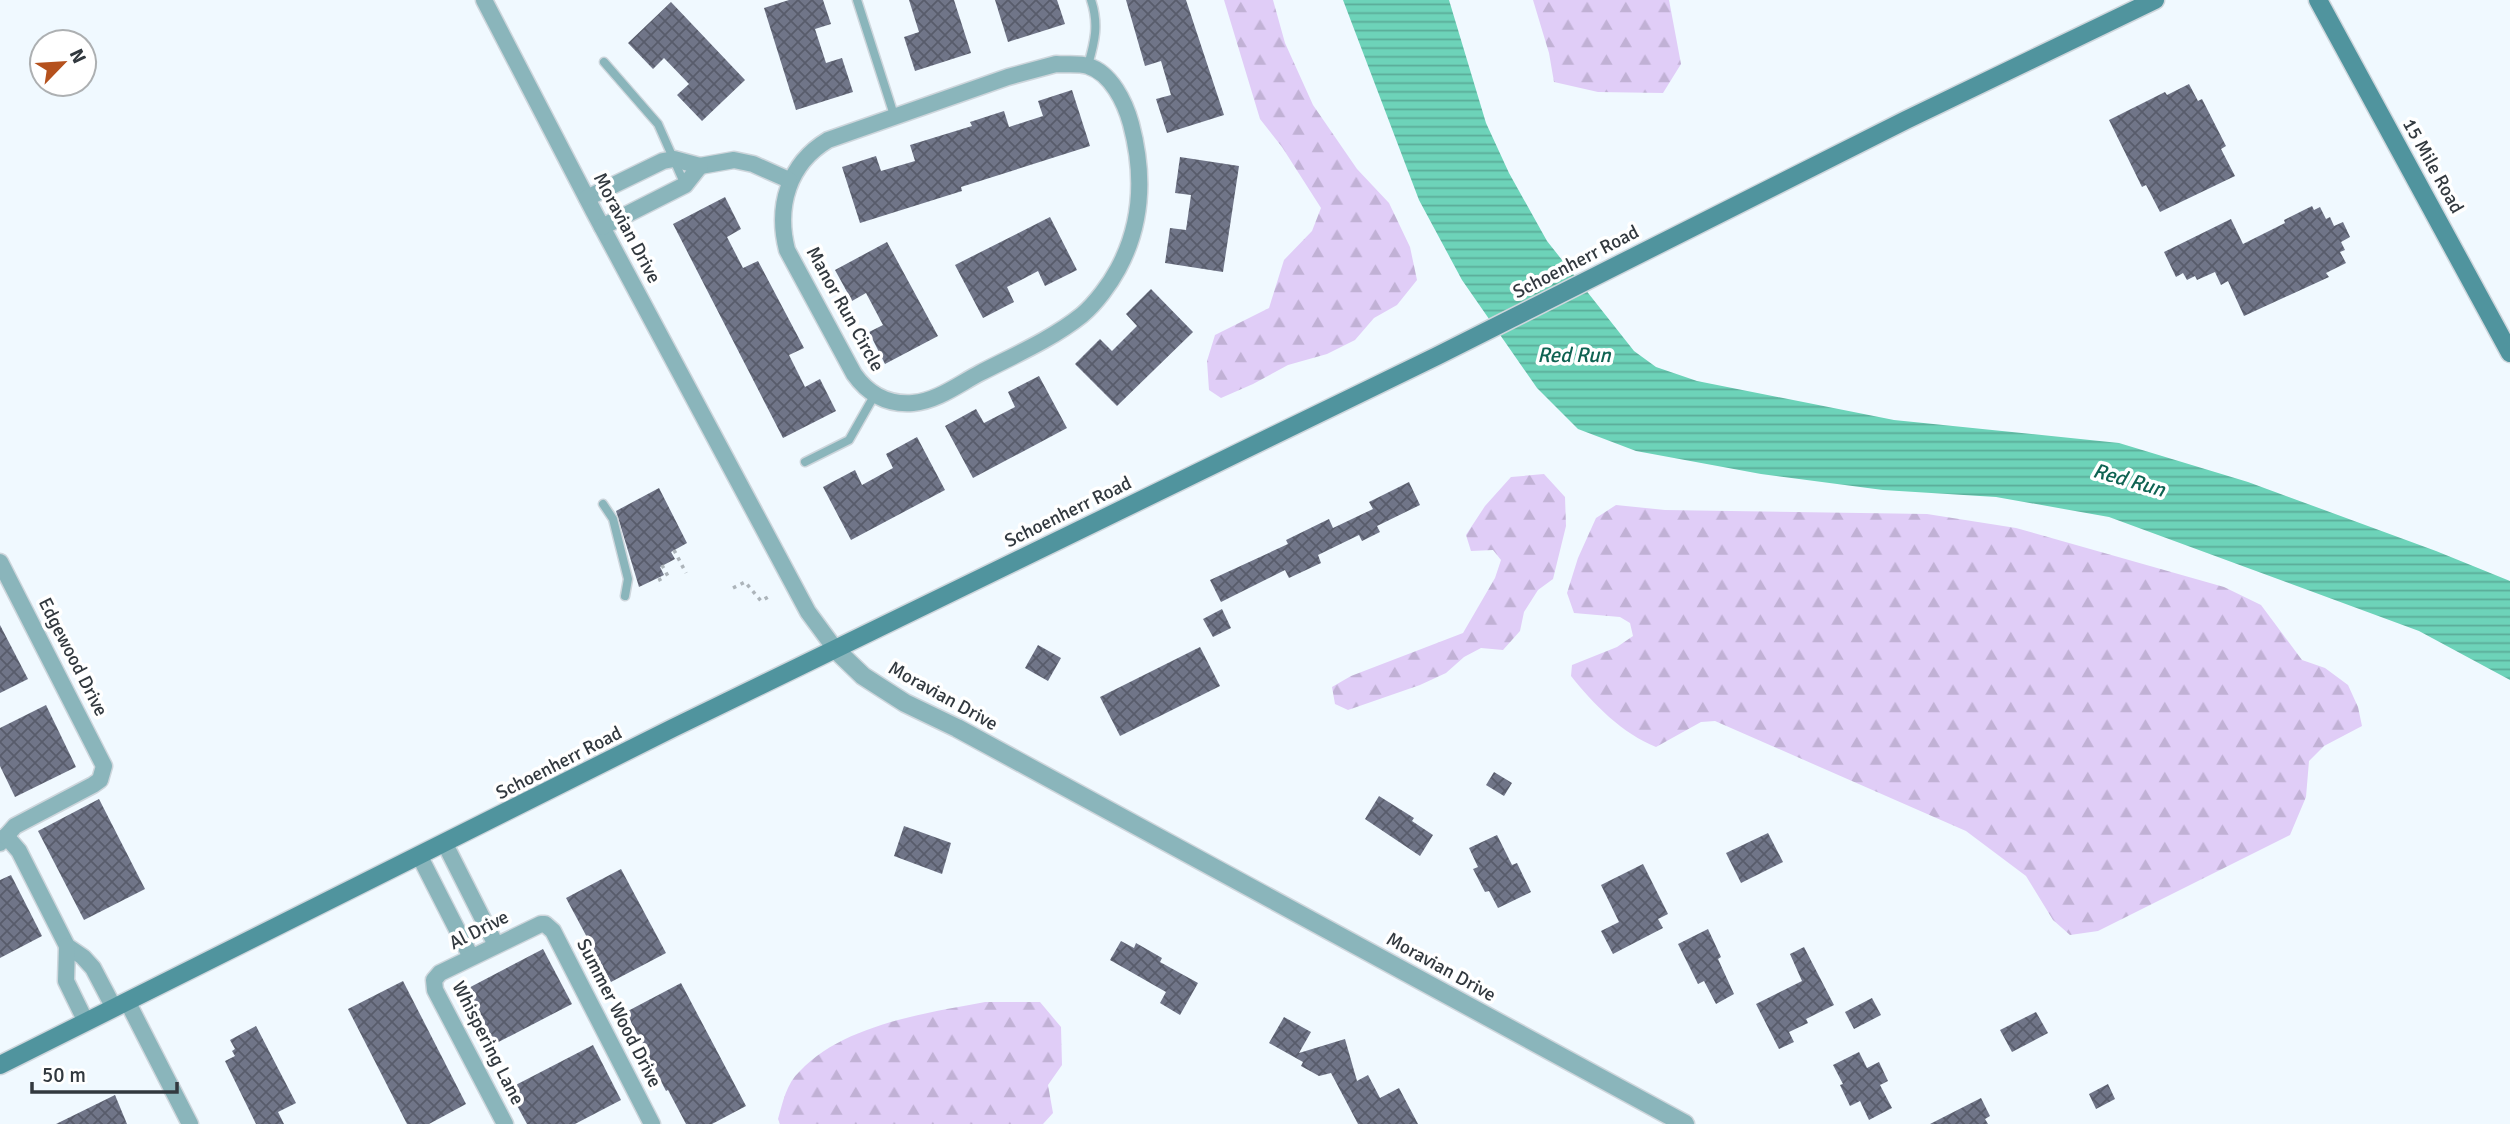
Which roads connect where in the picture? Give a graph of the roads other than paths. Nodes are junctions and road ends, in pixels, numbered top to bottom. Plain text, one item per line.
1 (484, 0) edge
2 (858, 0) edge
3 (1091, 0) edge
4 (2155, 0) edge
5 (2318, 0) edge
6 (604, 62) dead end
7 (1088, 65) junction
8 (894, 115) junction
9 (674, 159) junction
10 (700, 166) junction
11 (789, 180) junction
12 (685, 185) junction
13 (587, 198) junction
14 (602, 227) junction
15 (2510, 353) edge
16 (874, 396) junction
17 (805, 462) dead end
18 (603, 504) dead end
19 (0, 562) edge
20 (625, 596) dead end
21 (836, 650) junction
22 (3, 839) edge
23 (445, 844) junction
24 (420, 857) junction
25 (545, 924) joint
26 (496, 945) junction
27 (67, 946) junction
28 (471, 957) junction
29 (434, 980) joint
30 (120, 1005) junction
31 (86, 1022) junction
32 (0, 1065) edge
33 (649, 1123) edge
34 (190, 1124) edge
35 (505, 1124) edge
36 (1685, 1124) edge

1 - 13 street, Moravian Drive
2 - 8 lane
3 - 7 lane
4 - 21 main road, Schoenherr Road
5 - 15 main road, 15 Mile Road
6 - 9 lane
7 - 8 street, Manor Run Circle
7 - 16 street, Manor Run Circle
8 - 11 street, Manor Run Circle
9 - 10 street
9 - 12 lane
9 - 13 street
10 - 11 street
10 - 12 street
11 - 16 street, Manor Run Circle
12 - 14 street
13 - 14 street, Moravian Drive
14 - 21 street, Moravian Drive
16 - 17 lane
18 - 20 lane
19 - 22 street, Edgewood Drive
21 - 23 main road, Schoenherr Road
21 - 36 street, Moravian Drive
22 - 27 street
23 - 24 main road, Schoenherr Road
23 - 26 street
24 - 28 street
24 - 30 main road, Schoenherr Road
25 - 26 street, Al Drive
25 - 33 street, Summer Wood Drive
26 - 28 street, Al Drive
27 - 30 street
27 - 31 street
28 - 29 street, Al Drive
29 - 35 street, Whispering Lane
30 - 31 main road, Schoenherr Road
30 - 34 street
31 - 32 main road, Schoenherr Road

